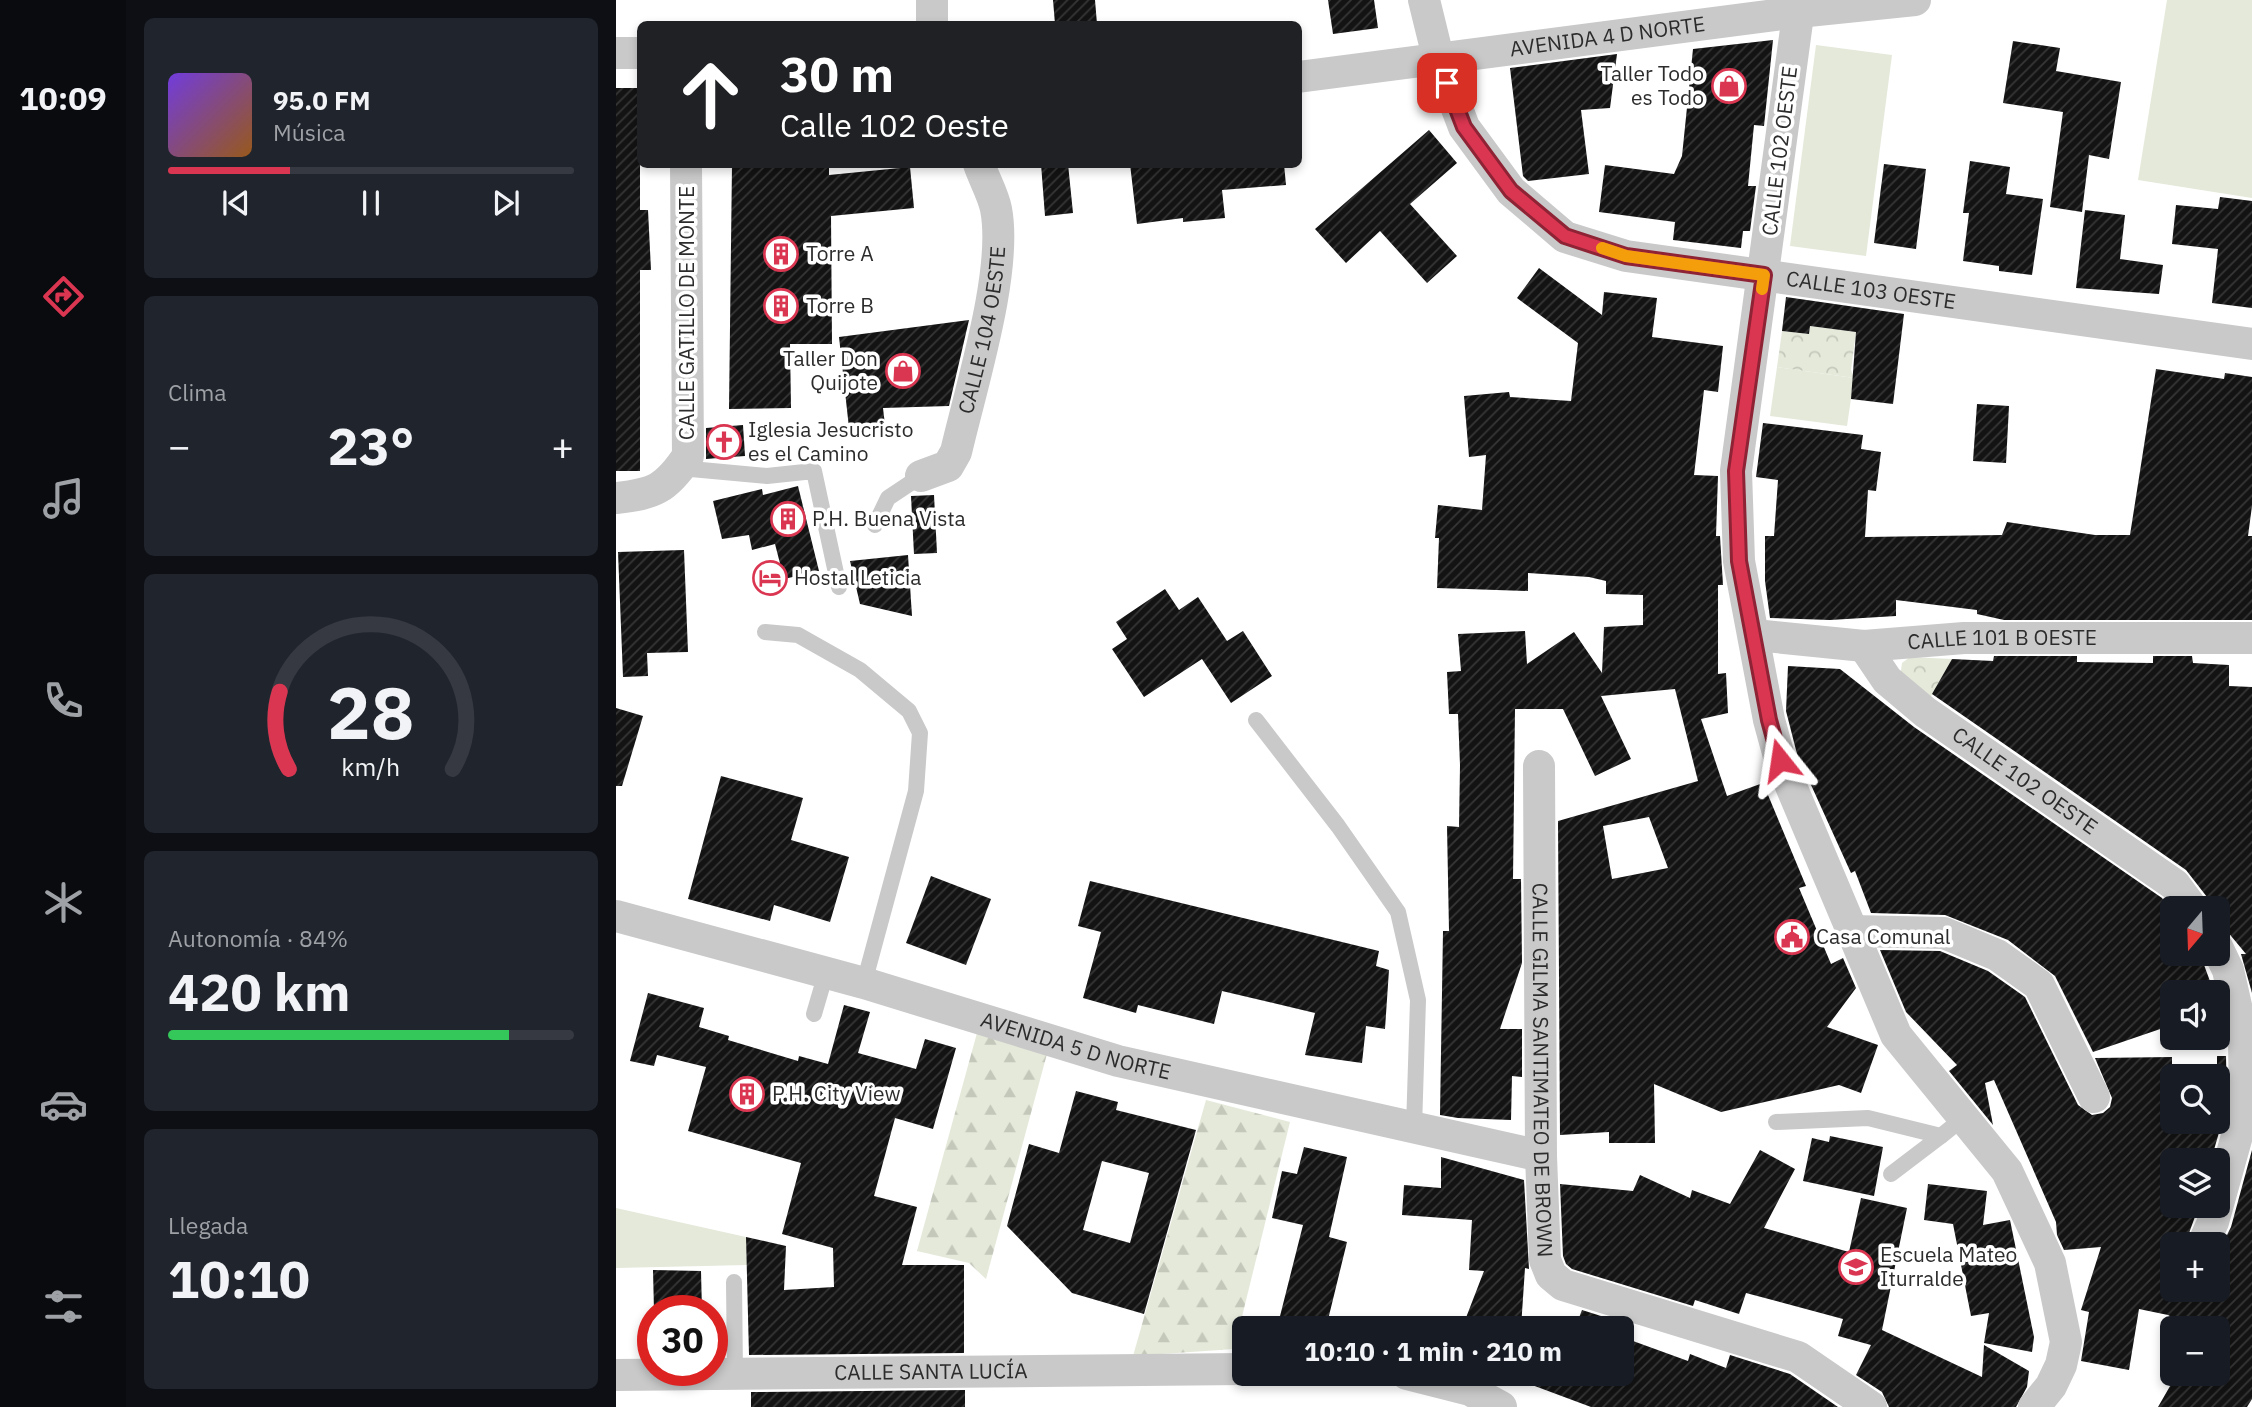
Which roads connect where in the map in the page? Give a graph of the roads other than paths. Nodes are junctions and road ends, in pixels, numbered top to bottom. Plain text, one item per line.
1 (932, 0) edge
2 (1424, 0) edge
3 (1915, 0) edge
4 (1799, 6) edge
5 (932, 21) edge
6 (616, 53) edge
7 (637, 53) edge
8 (1439, 61) junction
9 (1302, 77) edge
10 (686, 168) edge
11 (981, 168) edge
12 (1764, 275) junction
13 (2252, 344) edge
14 (680, 468) junction
15 (921, 476) joint
16 (616, 498) edge
17 (876, 525) dead end
18 (839, 587) dead end
19 (765, 632) dead end
20 (1755, 635) junction
21 (2252, 638) edge
22 (1864, 646) junction
23 (1256, 720) dead end
24 (1539, 766) dead end
25 (2183, 896) edge
26 (616, 916) edge
27 (1852, 931) junction
28 (2226, 966) edge
29 (826, 972) junction
30 (864, 983) junction
31 (814, 1014) dead end
32 (2094, 1097) dead end
33 (1776, 1122) dead end
34 (1414, 1128) junction
35 (1952, 1128) junction
36 (1541, 1156) junction
37 (1891, 1174) dead end
38 (2208, 1232) edge
39 (734, 1282) dead end
40 (1232, 1369) edge
41 (735, 1373) junction
42 (616, 1375) edge
43 (1454, 1386) edge
44 (1501, 1407) edge
45 (1871, 1407) edge
46 (2034, 1407) edge

1 - 5 street
2 - 8 street, CALLE 103 OESTE
3 - 4 street, AVENIDA 4 D NORTE
4 - 8 street, AVENIDA 4 D NORTE
4 - 12 street, CALLE 102 OESTE
6 - 7 street
8 - 9 street, AVENIDA 4 D NORTE
8 - 12 street, CALLE 103 OESTE
10 - 14 street, CALLE GATILLO DE MONTE
11 - 15 street, CALLE 104 OESTE
12 - 13 street, CALLE 103 OESTE
12 - 20 street, CALLE 102 OESTE
14 - 16 street, CALLE GATILLO DE MONTE
14 - 18 lane
15 - 17 lane
19 - 30 lane
20 - 22 street, CALLE 101 B OESTE
20 - 27 street
21 - 22 street, CALLE 101 B OESTE
22 - 25 street, CALLE 102 OESTE
23 - 34 lane
24 - 36 street, CALLE GILMA SANTIMATEO DE BROWN
26 - 29 street, AVENIDA 5 D NORTE
27 - 32 street
27 - 35 street
28 - 38 street
29 - 30 street, AVENIDA 5 D NORTE
29 - 31 lane
30 - 34 street, AVENIDA 5 D NORTE
33 - 35 lane
34 - 36 street, AVENIDA 5 D NORTE
35 - 37 lane
35 - 46 street
36 - 45 street, CALLE GILMA SANTIMATEO DE BROWN
39 - 41 lane
40 - 41 street, CALLE SANTA LUCÍA
41 - 42 street, CALLE SANTA LUCÍA
43 - 44 street

